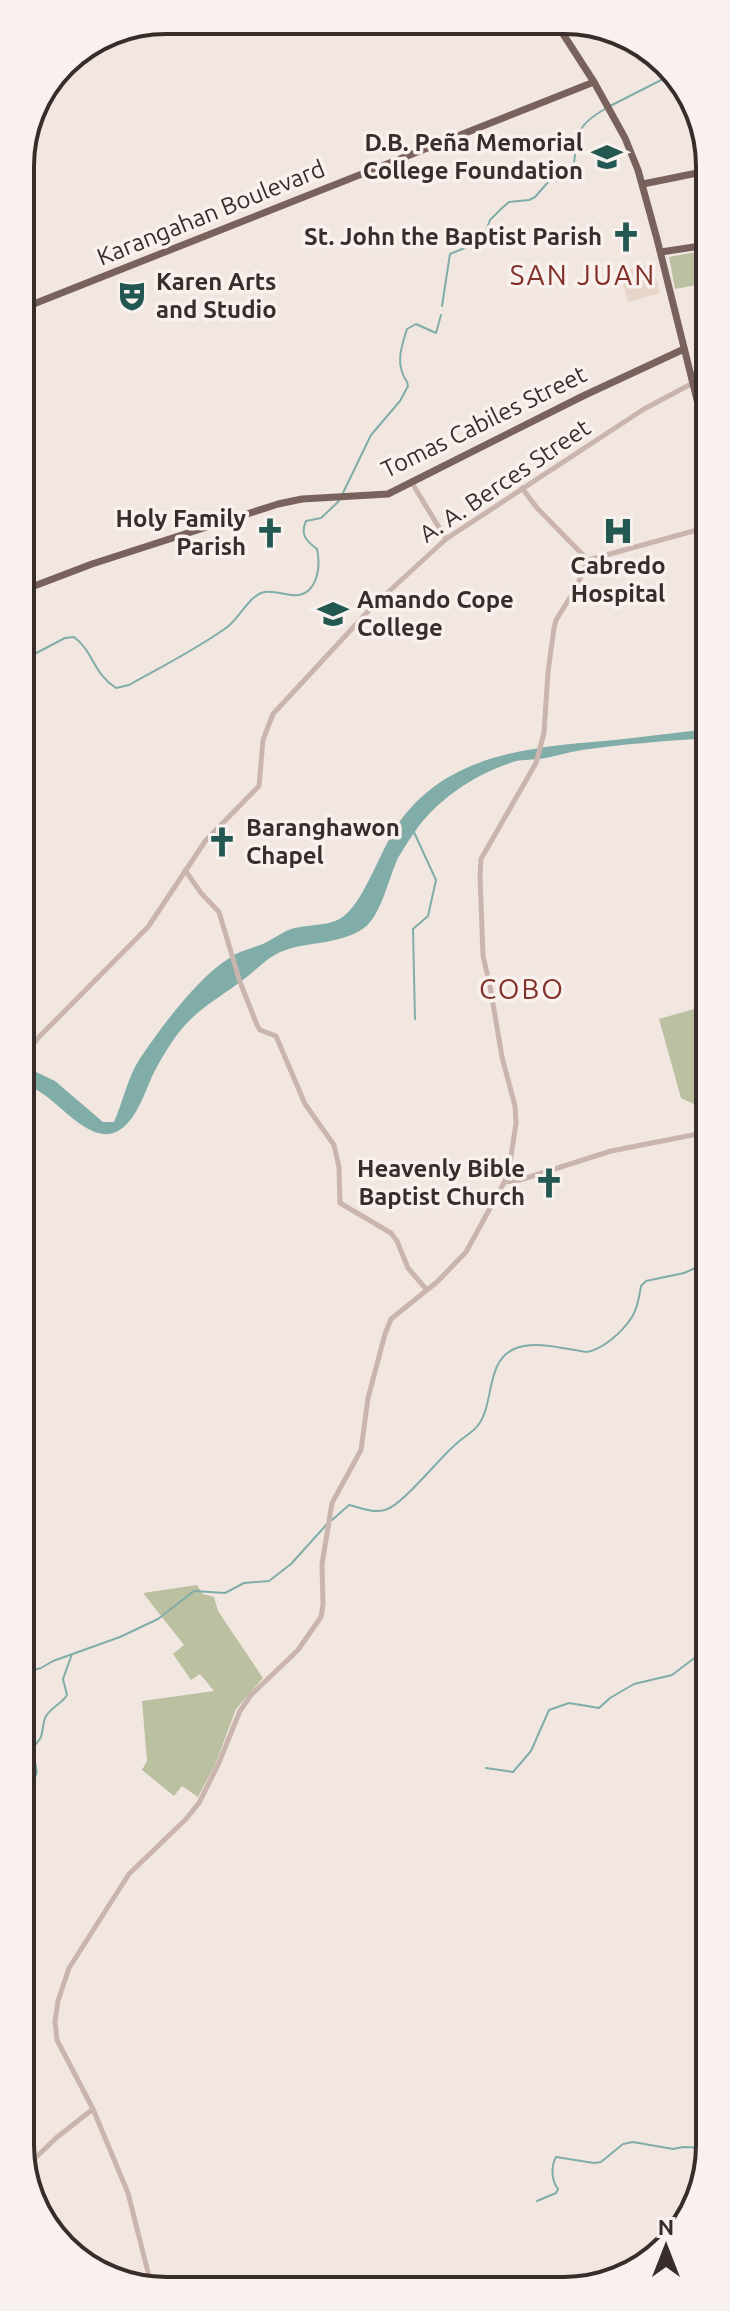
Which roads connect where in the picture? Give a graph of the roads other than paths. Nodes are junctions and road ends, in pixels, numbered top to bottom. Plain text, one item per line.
1 (563, 34) edge
2 (594, 82) junction
3 (696, 173) edge
4 (643, 184) junction
5 (696, 247) edge
6 (661, 252) junction
7 (34, 304) edge
8 (684, 349) junction
9 (693, 383) junction
10 (696, 395) edge
11 (412, 483) junction
12 (522, 488) junction
13 (696, 530) edge
14 (446, 539) junction
15 (588, 560) junction
16 (34, 585) edge
17 (185, 870) junction
18 (34, 1043) edge
19 (696, 1134) edge
20 (505, 1181) junction
21 (426, 1289) junction
22 (93, 2109) junction
23 (36, 2158) edge
24 (149, 2275) edge

1 - 2 main road
2 - 4 main road
2 - 7 main road, Karangahan Boulevard
3 - 4 main road
4 - 6 main road
5 - 6 main road
6 - 8 main road
8 - 9 main road
8 - 11 main road, Tomas Cabiles Street
9 - 10 main road
9 - 12 street, A. A. Berces Street
11 - 14 street
11 - 16 main road, Tomas Cabiles Street
12 - 14 street, A. A. Berces Street
12 - 15 street
13 - 15 street
14 - 17 street, A. A. Berces Street
15 - 20 street
17 - 18 street
17 - 21 street
19 - 20 street
20 - 21 street
21 - 22 street
22 - 23 street
22 - 24 street

